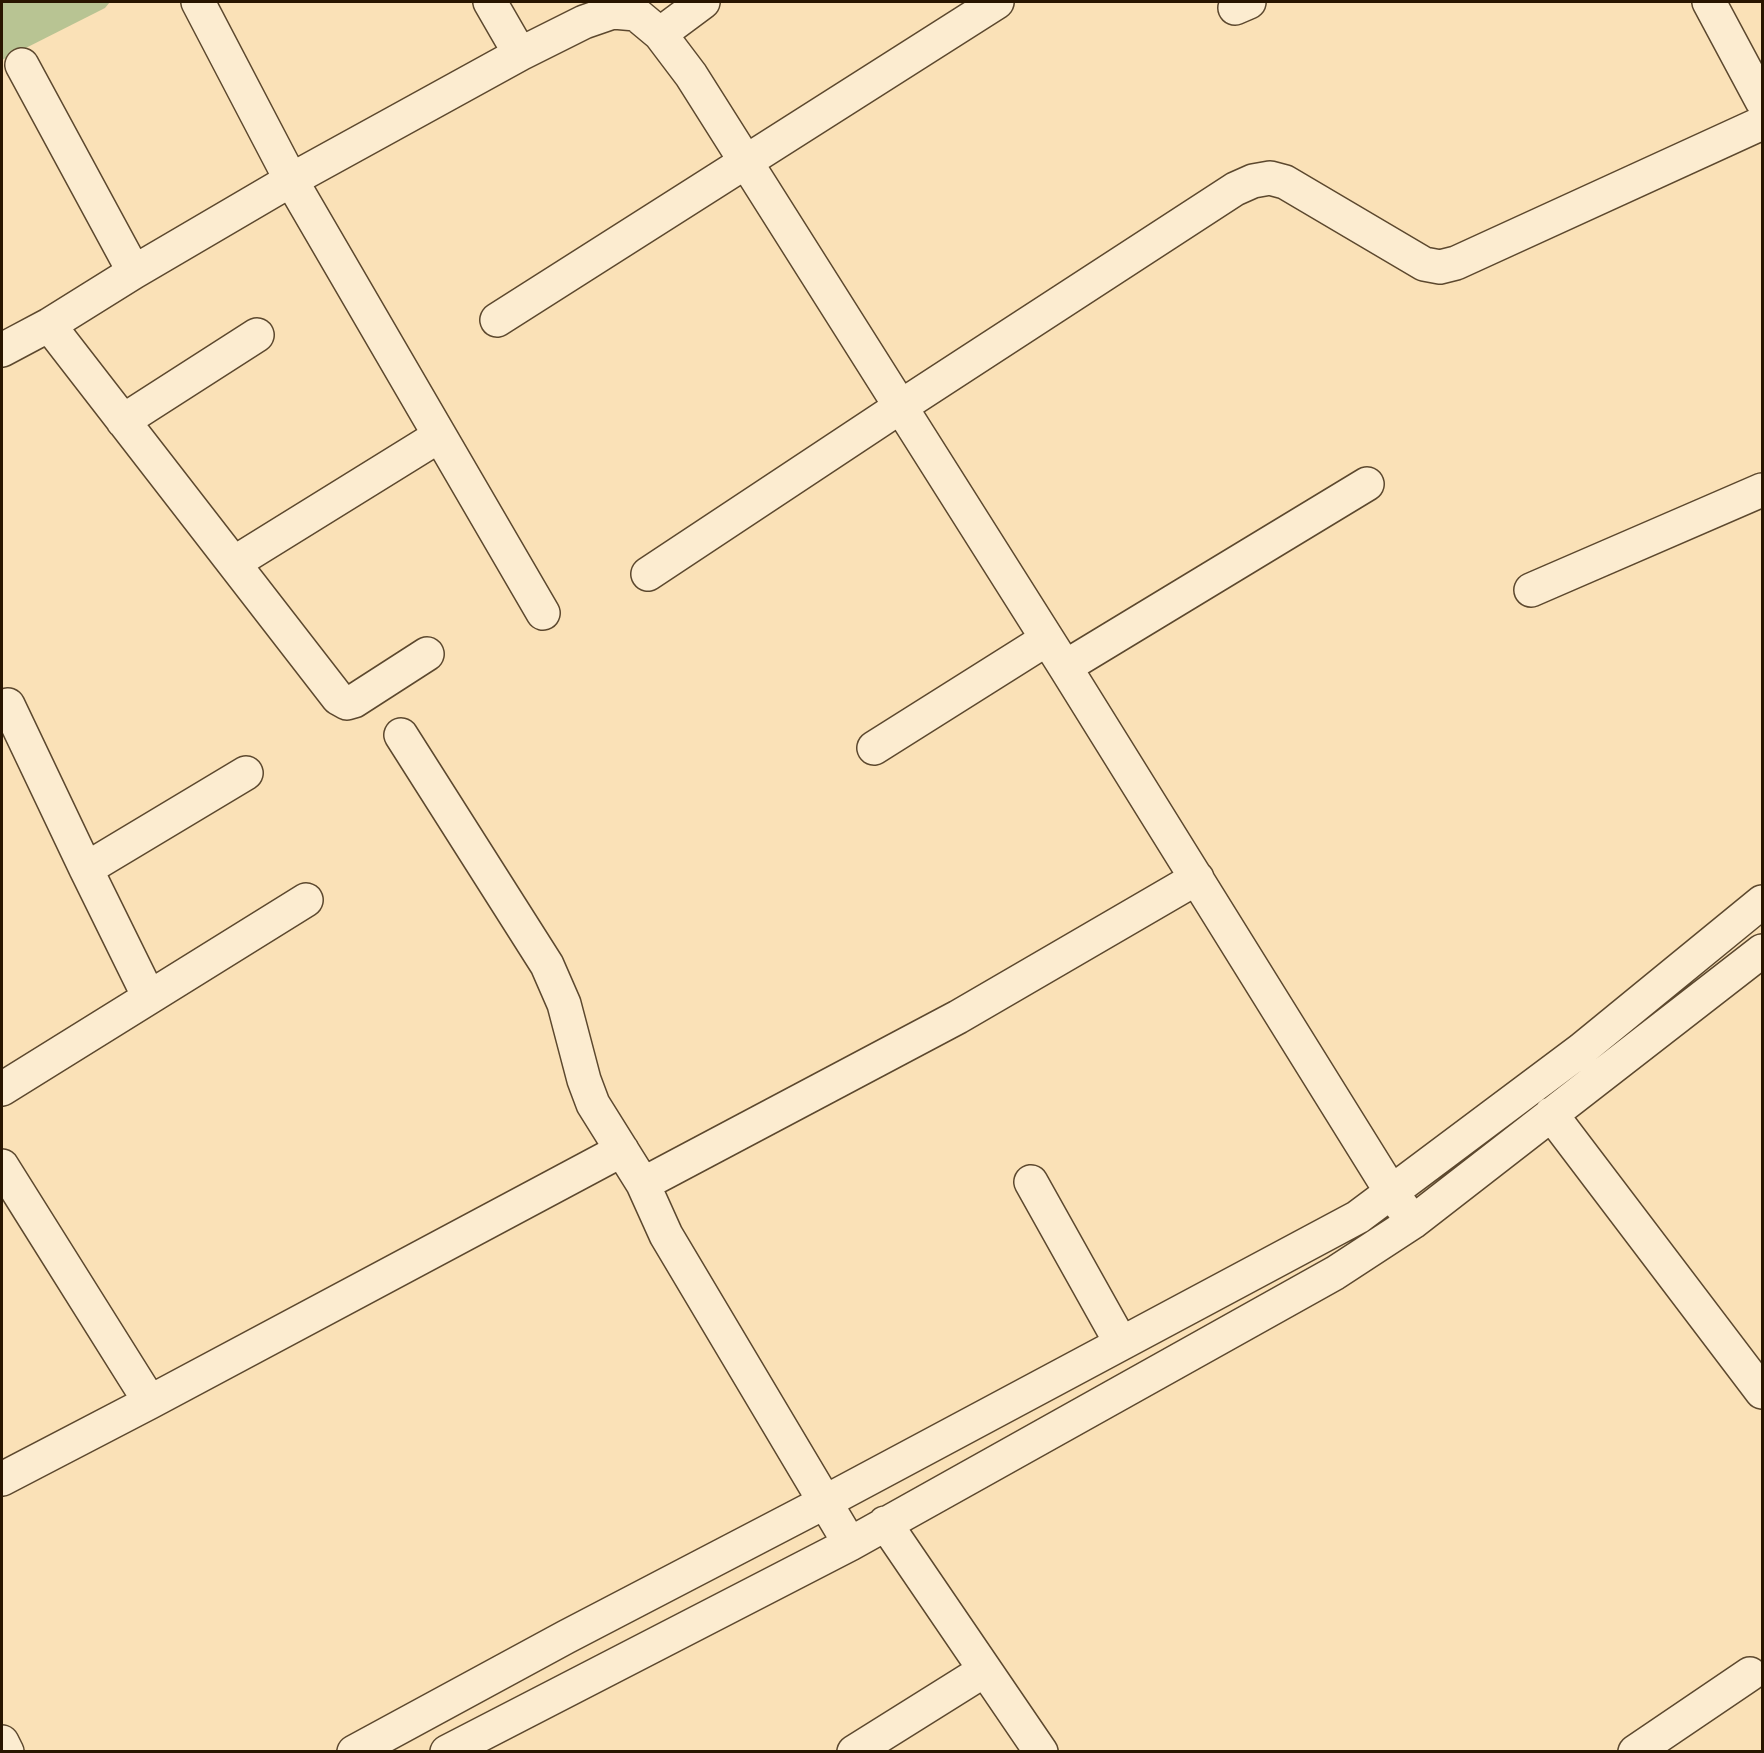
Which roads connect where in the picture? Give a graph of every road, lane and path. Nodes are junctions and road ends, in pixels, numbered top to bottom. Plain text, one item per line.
1 (198, 2) edge
2 (490, 2) edge
3 (703, 2) edge
4 (997, 2) edge
5 (1709, 2) edge
6 (660, 34) junction
7 (520, 54) junction
8 (22, 65) dead end
9 (1762, 101) edge
10 (1762, 123) edge
11 (745, 161) junction
12 (291, 180) junction
13 (134, 272) junction
14 (497, 320) dead end
15 (49, 325) junction
16 (257, 335) dead end
17 (2, 350) edge
18 (900, 407) junction
19 (123, 421) junction
20 (439, 436) junction
21 (1367, 484) dead end
22 (1762, 490) edge
23 (234, 563) junction
24 (648, 574) dead end
25 (1531, 590) dead end
26 (543, 613) dead end
27 (1047, 639) junction
28 (427, 654) dead end
29 (1065, 667) junction
30 (8, 705) dead end
31 (401, 735) dead end
32 (874, 748) dead end
33 (246, 773) dead end
34 (86, 869) junction
35 (1197, 878) junction
36 (306, 900) dead end
37 (1762, 902) edge
38 (1762, 951) edge
39 (150, 997) junction
40 (2, 1089) edge
41 (1551, 1114) junction
42 (622, 1149) junction
43 (2, 1167) edge
44 (1031, 1182) dead end
45 (643, 1184) junction
46 (1392, 1193) junction
47 (1413, 1222) junction
48 (1121, 1343) junction
49 (1762, 1392) edge
50 (150, 1402) junction
51 (2, 1479) edge
52 (825, 1502) junction
53 (885, 1523) junction
54 (850, 1544) junction
55 (985, 1670) junction
56 (1750, 1674) dead end
57 (2, 1742) edge
58 (7, 1752) edge
59 (354, 1752) edge
60 (447, 1752) edge
61 (854, 1752) edge
62 (1041, 1752) edge
63 (1635, 1752) edge

1 - 12 street
2 - 7 street
3 - 6 street
4 - 11 street
5 - 9 street
6 - 7 street
6 - 11 street
7 - 12 street
8 - 13 street
10 - 18 street
11 - 14 street
11 - 18 street
12 - 13 street
12 - 20 street
13 - 15 street
15 - 17 street
15 - 19 street
16 - 19 street
18 - 24 street
18 - 27 street
19 - 23 street
20 - 23 street
20 - 26 street
21 - 29 street
22 - 25 street
23 - 28 street
27 - 29 street
27 - 32 street
29 - 35 street
30 - 34 street
31 - 42 street
33 - 34 street
34 - 39 street
35 - 45 street
35 - 46 street
36 - 39 street
37 - 46 street
38 - 41 street
39 - 40 street
41 - 47 street
41 - 49 street
42 - 45 street
42 - 50 street
43 - 50 street
44 - 48 street
45 - 52 street
46 - 47 street
46 - 48 street
47 - 53 street
48 - 52 street
50 - 51 street
52 - 54 street
52 - 59 street
53 - 54 street
53 - 55 street
54 - 60 street
55 - 61 street
55 - 62 street
56 - 63 street
57 - 58 street

